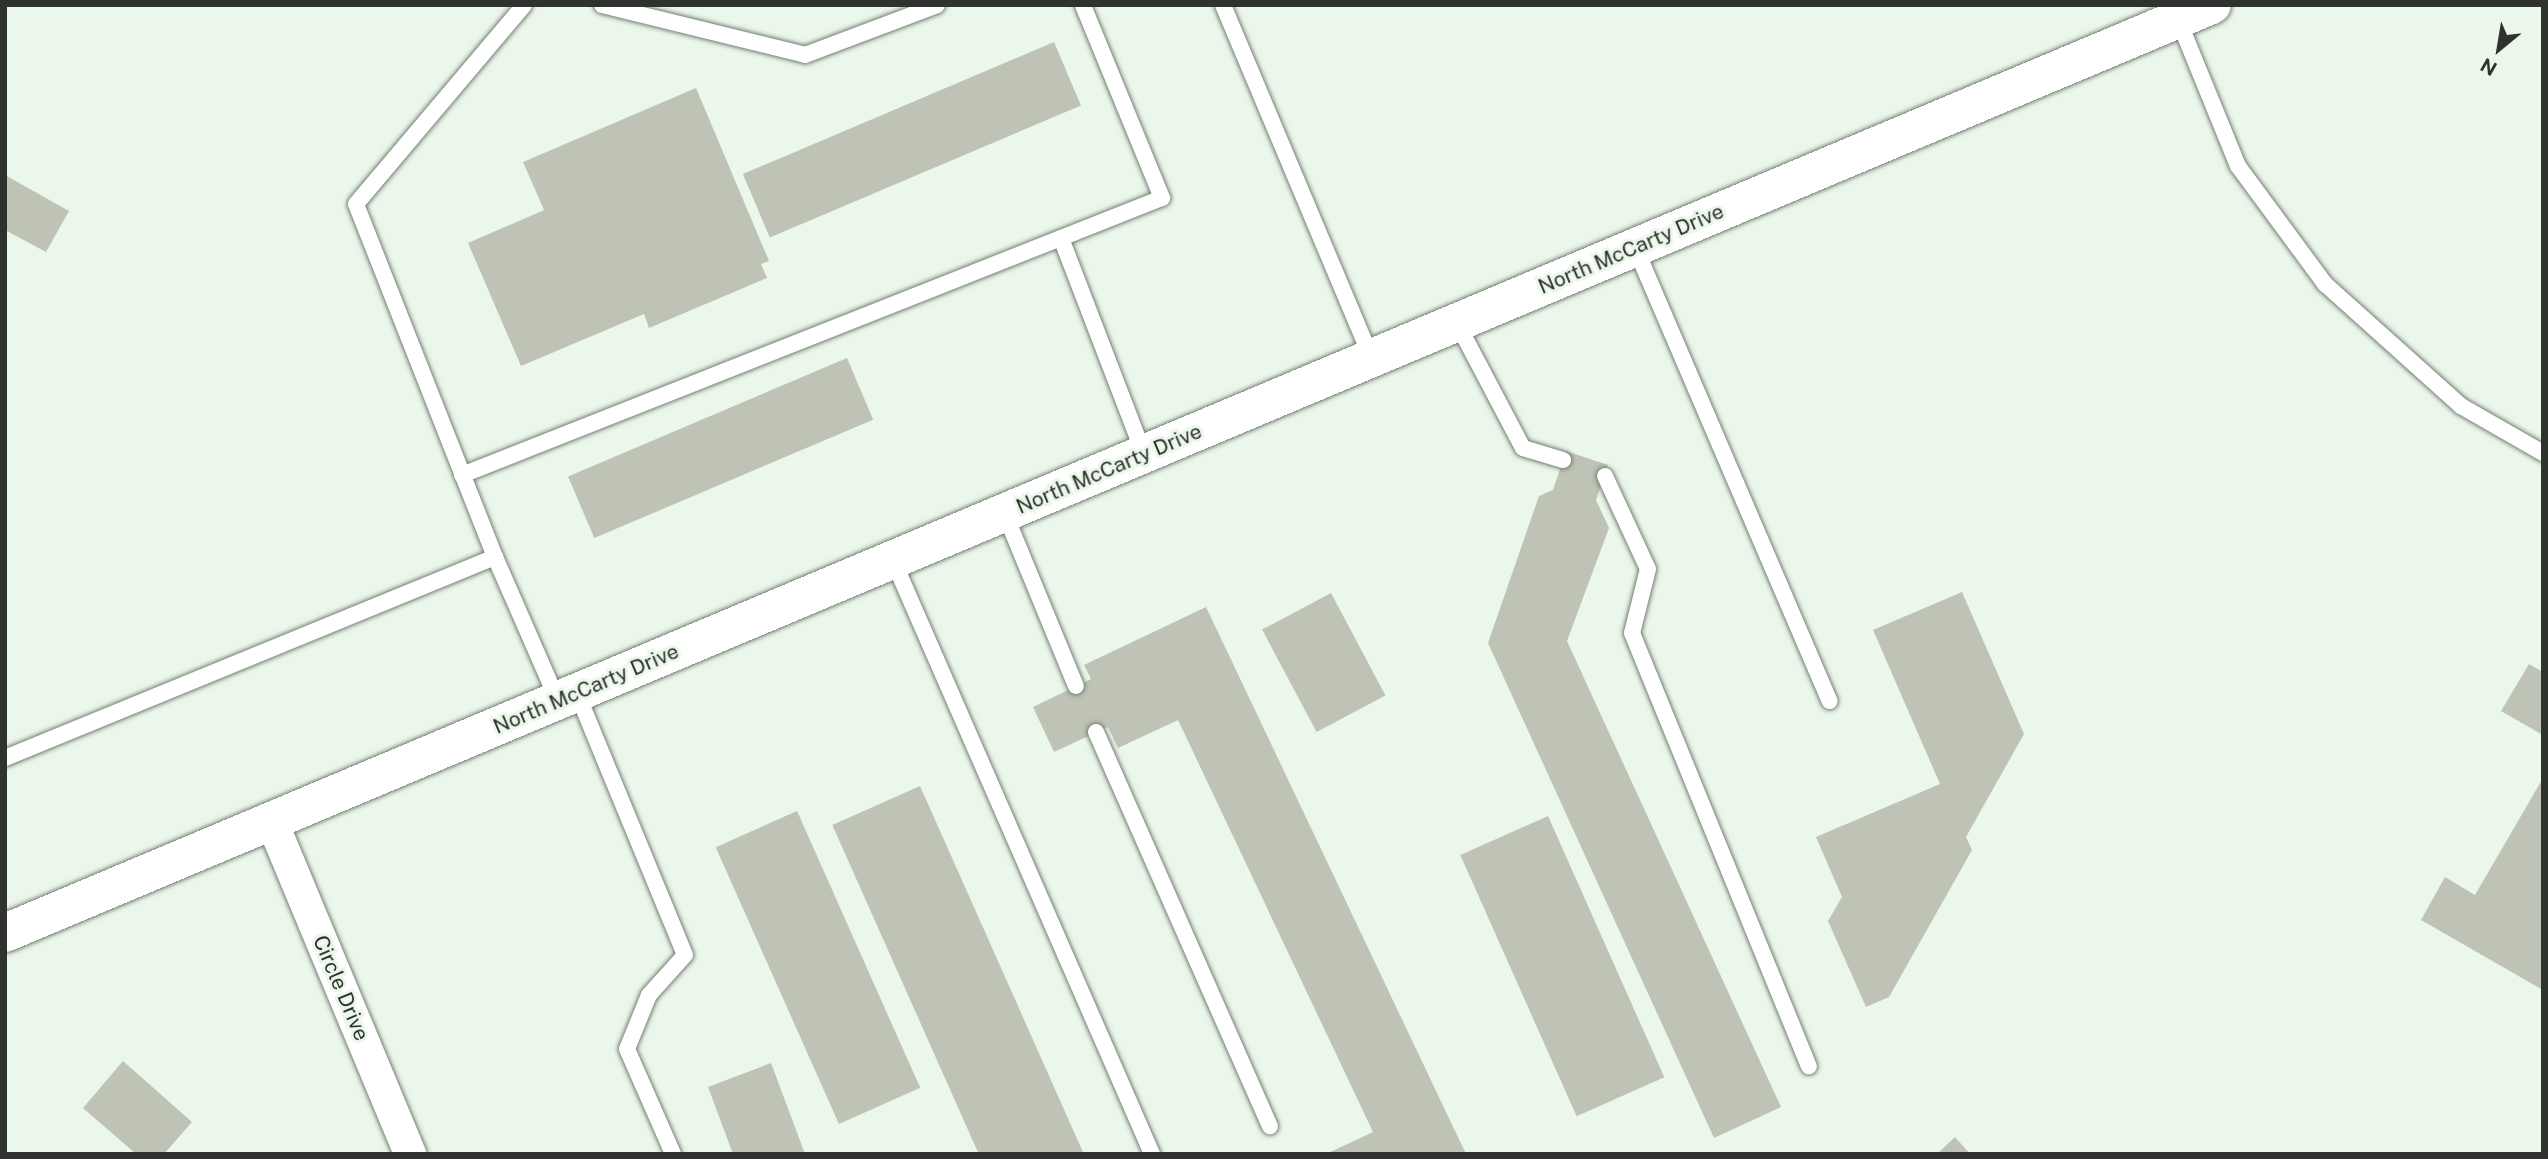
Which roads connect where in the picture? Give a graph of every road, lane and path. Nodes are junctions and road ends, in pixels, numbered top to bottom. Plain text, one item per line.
1 (524, 5) edge
2 (603, 5) edge
3 (937, 5) edge
4 (1083, 5) edge
5 (1223, 5) edge
6 (2188, 10) edge
7 (1061, 238) junction
8 (1635, 247) junction
9 (1457, 323) junction
10 (1372, 359) junction
11 (2543, 453) edge
12 (1144, 454) junction
13 (1563, 460) dead end
14 (462, 475) junction
15 (1605, 476) dead end
16 (1004, 514) junction
17 (495, 557) junction
18 (893, 560) junction
19 (1076, 686) dead end
20 (567, 697) junction
21 (1830, 701) dead end
22 (1096, 733) dead end
23 (5, 758) edge
24 (272, 821) junction
25 (8, 924) edge
26 (1809, 1066) dead end
27 (1270, 1126) dead end
28 (410, 1154) edge
29 (673, 1154) edge
30 (1152, 1154) edge

1 - 14 lane
2 - 3 lane
4 - 7 lane
5 - 10 lane
6 - 8 main road, North McCarty Drive
6 - 11 lane
7 - 12 lane
7 - 14 lane
8 - 9 main road, North McCarty Drive
8 - 21 lane
9 - 10 main road, North McCarty Drive
9 - 13 lane
10 - 12 main road, North McCarty Drive
12 - 16 main road, North McCarty Drive
14 - 17 lane
15 - 26 lane
16 - 18 main road, North McCarty Drive
16 - 19 lane
17 - 20 lane
17 - 23 lane
18 - 20 main road, North McCarty Drive
18 - 30 lane
20 - 24 main road, North McCarty Drive
20 - 29 lane
22 - 27 lane
24 - 25 main road, North McCarty Drive
24 - 28 street, Circle Drive

